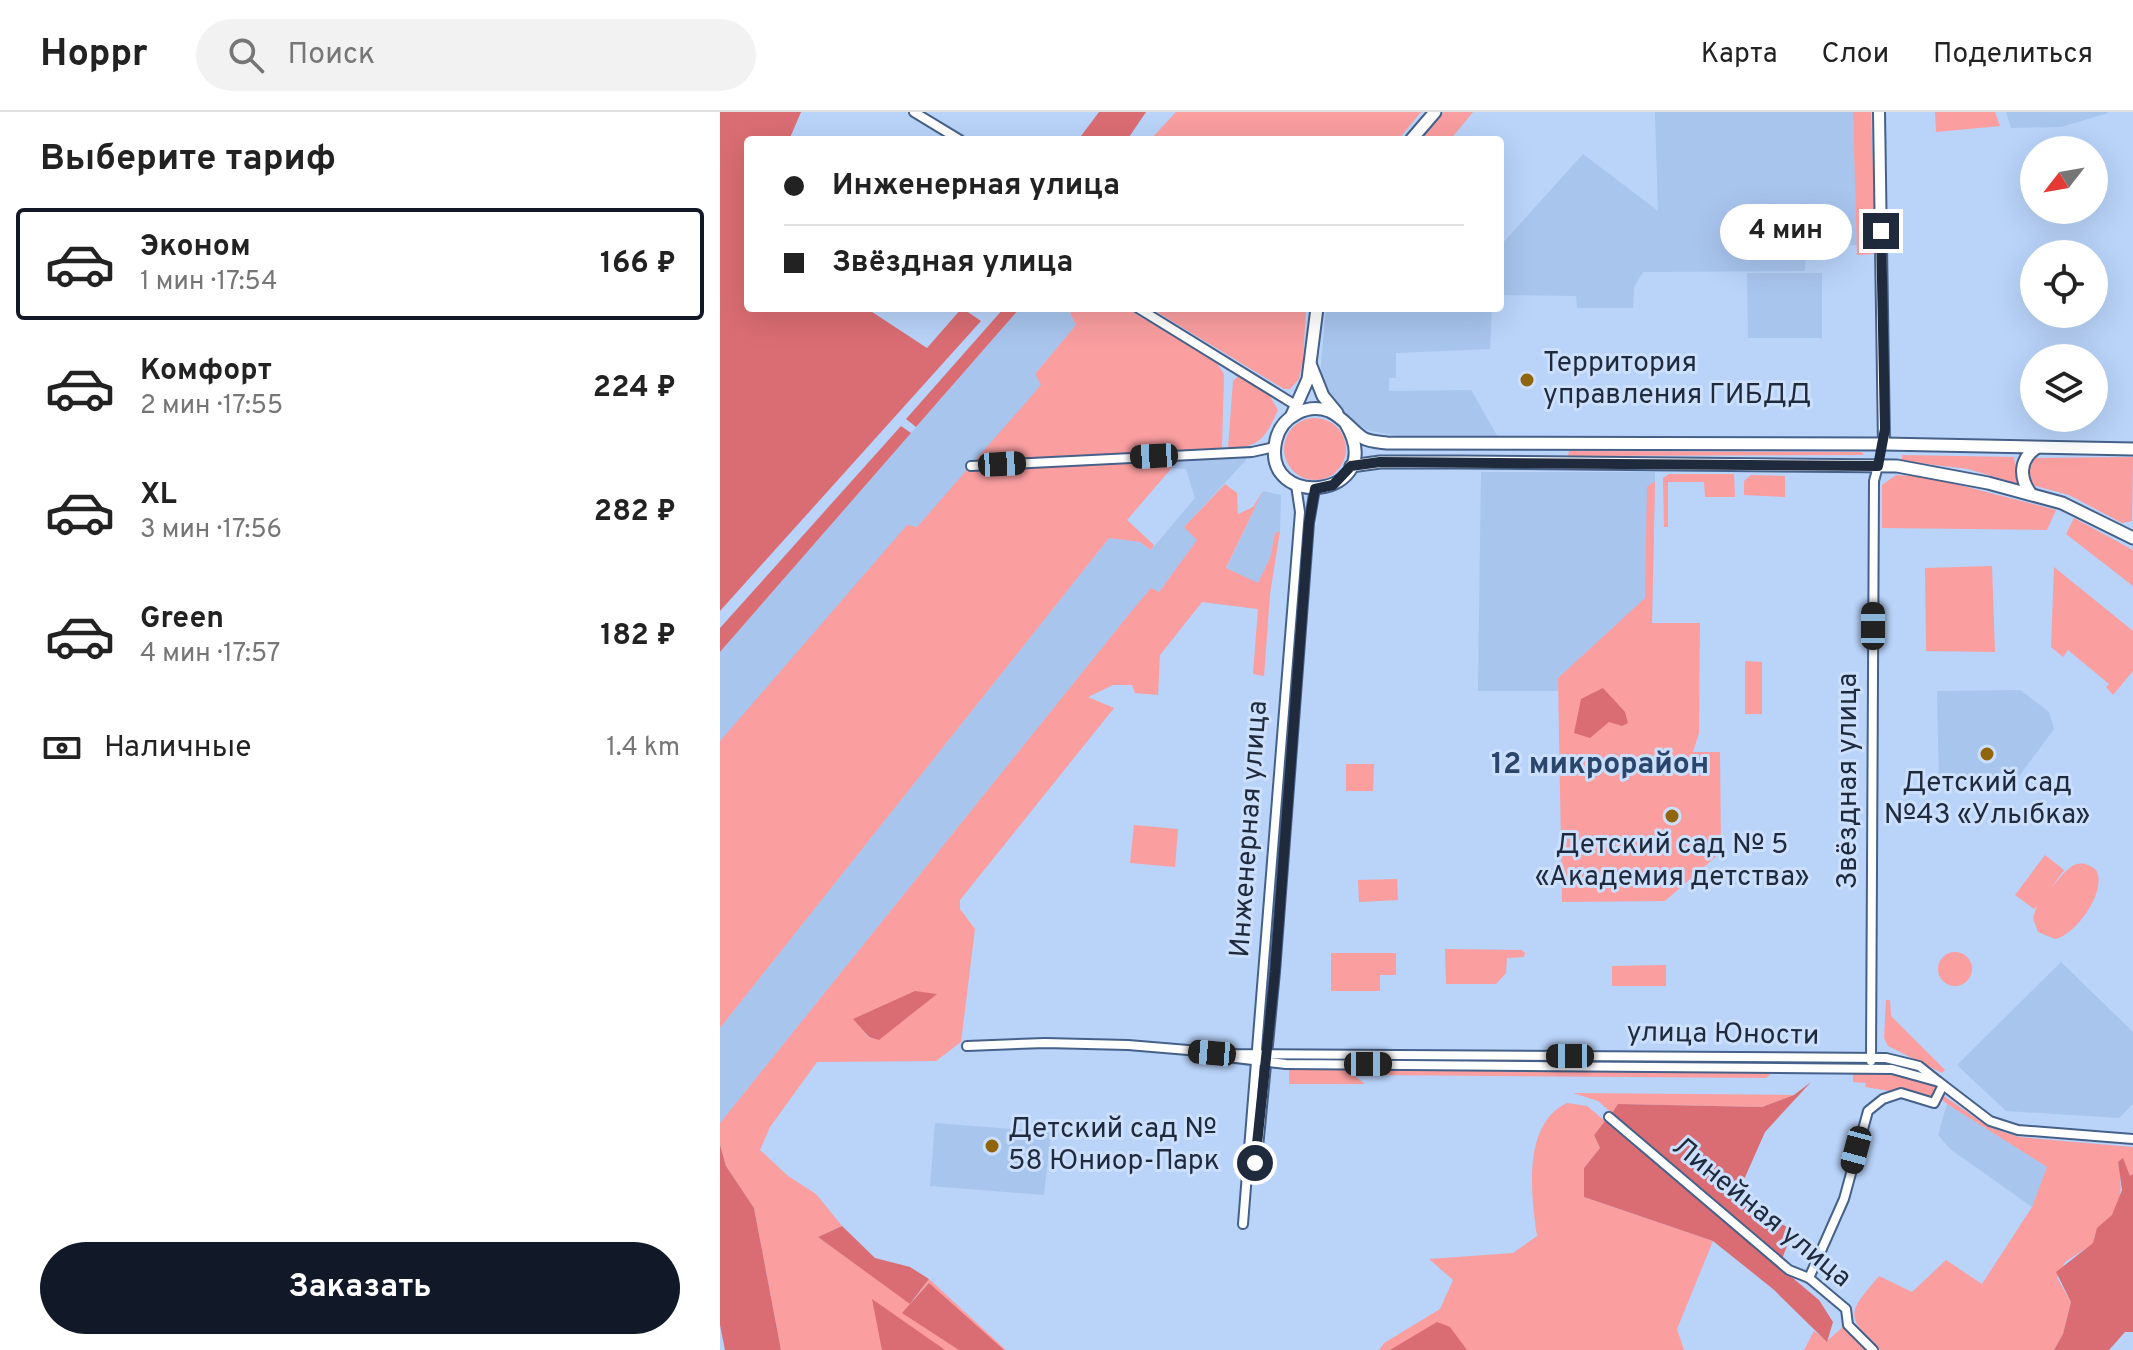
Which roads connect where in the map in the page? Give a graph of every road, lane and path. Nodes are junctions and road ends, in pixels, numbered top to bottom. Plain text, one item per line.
1 (914, 112) edge
2 (1435, 112) edge
3 (1879, 112) edge
4 (953, 136) edge
5 (1414, 136) edge
6 (1144, 312) edge
7 (1317, 312) edge
8 (1311, 365) junction
9 (1294, 411) junction
10 (1344, 421) junction
11 (1884, 444) junction
12 (1275, 447) junction
13 (2036, 448) junction
14 (2133, 449) edge
15 (971, 466) dead end
16 (1351, 466) junction
17 (1878, 466) junction
18 (1296, 485) junction
19 (1315, 489) junction
20 (2031, 494) junction
21 (2131, 534) edge
22 (967, 1046) dead end
23 (1261, 1058) junction
24 (1871, 1063) junction
25 (1941, 1084) junction
26 (1609, 1117) dead end
27 (2133, 1139) edge
28 (1243, 1224) dead end
29 (1809, 1278) junction
30 (1873, 1350) edge

1 - 4 street
2 - 5 main road
3 - 11 street, Звёздная улица
6 - 9 street
7 - 8 main road
8 - 9 main road
8 - 10 main road
9 - 10 main road
9 - 12 main road
10 - 11 main road
10 - 16 main road
11 - 13 main road
11 - 17 main road, Звёздная улица
12 - 15 street
12 - 18 main road, Инженерная улица
13 - 14 main road
13 - 20 main road
16 - 17 main road
16 - 19 main road
17 - 20 main road
17 - 24 street, Звёздная улица
18 - 19 main road
18 - 23 street, Инженерная улица
19 - 23 street, Инженерная улица
20 - 21 main road
22 - 23 street, улица Юности
23 - 24 street, улица Юности
23 - 28 street, Инженерная улица
24 - 25 street, улица Юности
25 - 27 street, улица Юности
25 - 29 street
26 - 29 street, Линейная улица
29 - 30 street, Линейная улица

